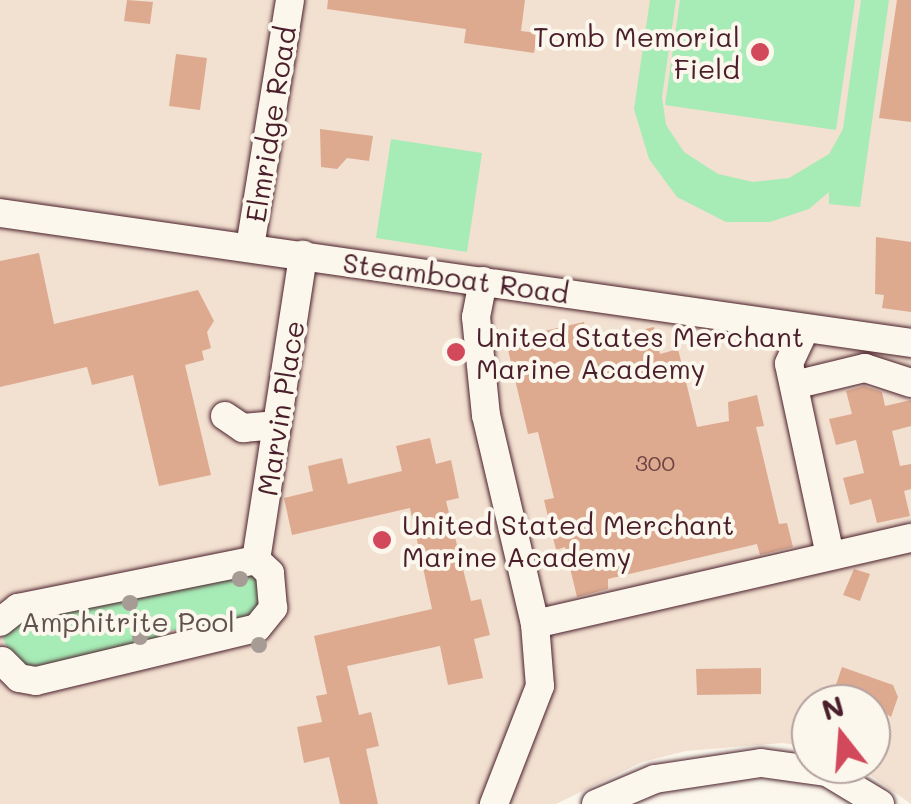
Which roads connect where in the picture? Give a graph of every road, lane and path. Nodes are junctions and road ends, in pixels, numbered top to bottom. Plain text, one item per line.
1 (290, 0) edge
2 (0, 213) edge
3 (250, 248) junction
4 (303, 255) junction
5 (484, 281) junction
6 (806, 329) junction
7 (911, 343) edge
8 (911, 383) edge
9 (794, 386) junction
10 (225, 416) dead end
11 (277, 425) junction
12 (911, 538) edge
13 (830, 556) junction
14 (256, 560) junction
15 (0, 622) edge
16 (535, 624) junction
17 (2, 662) dead end
18 (494, 804) edge
19 (596, 804) edge
20 (880, 804) edge

1 - 3 street, Elmridge Road
2 - 3 street, Steamboat Road
3 - 4 street, Steamboat Road
4 - 5 street, Steamboat Road
4 - 11 street, Marvin Place
5 - 6 street, Steamboat Road
5 - 16 street
6 - 7 street, Steamboat Road
6 - 9 street
8 - 9 street
9 - 13 street
10 - 11 street
11 - 14 street, Marvin Place
12 - 13 street
13 - 16 street
14 - 15 street
14 - 17 street, Marvin Place
16 - 18 street
19 - 20 street

